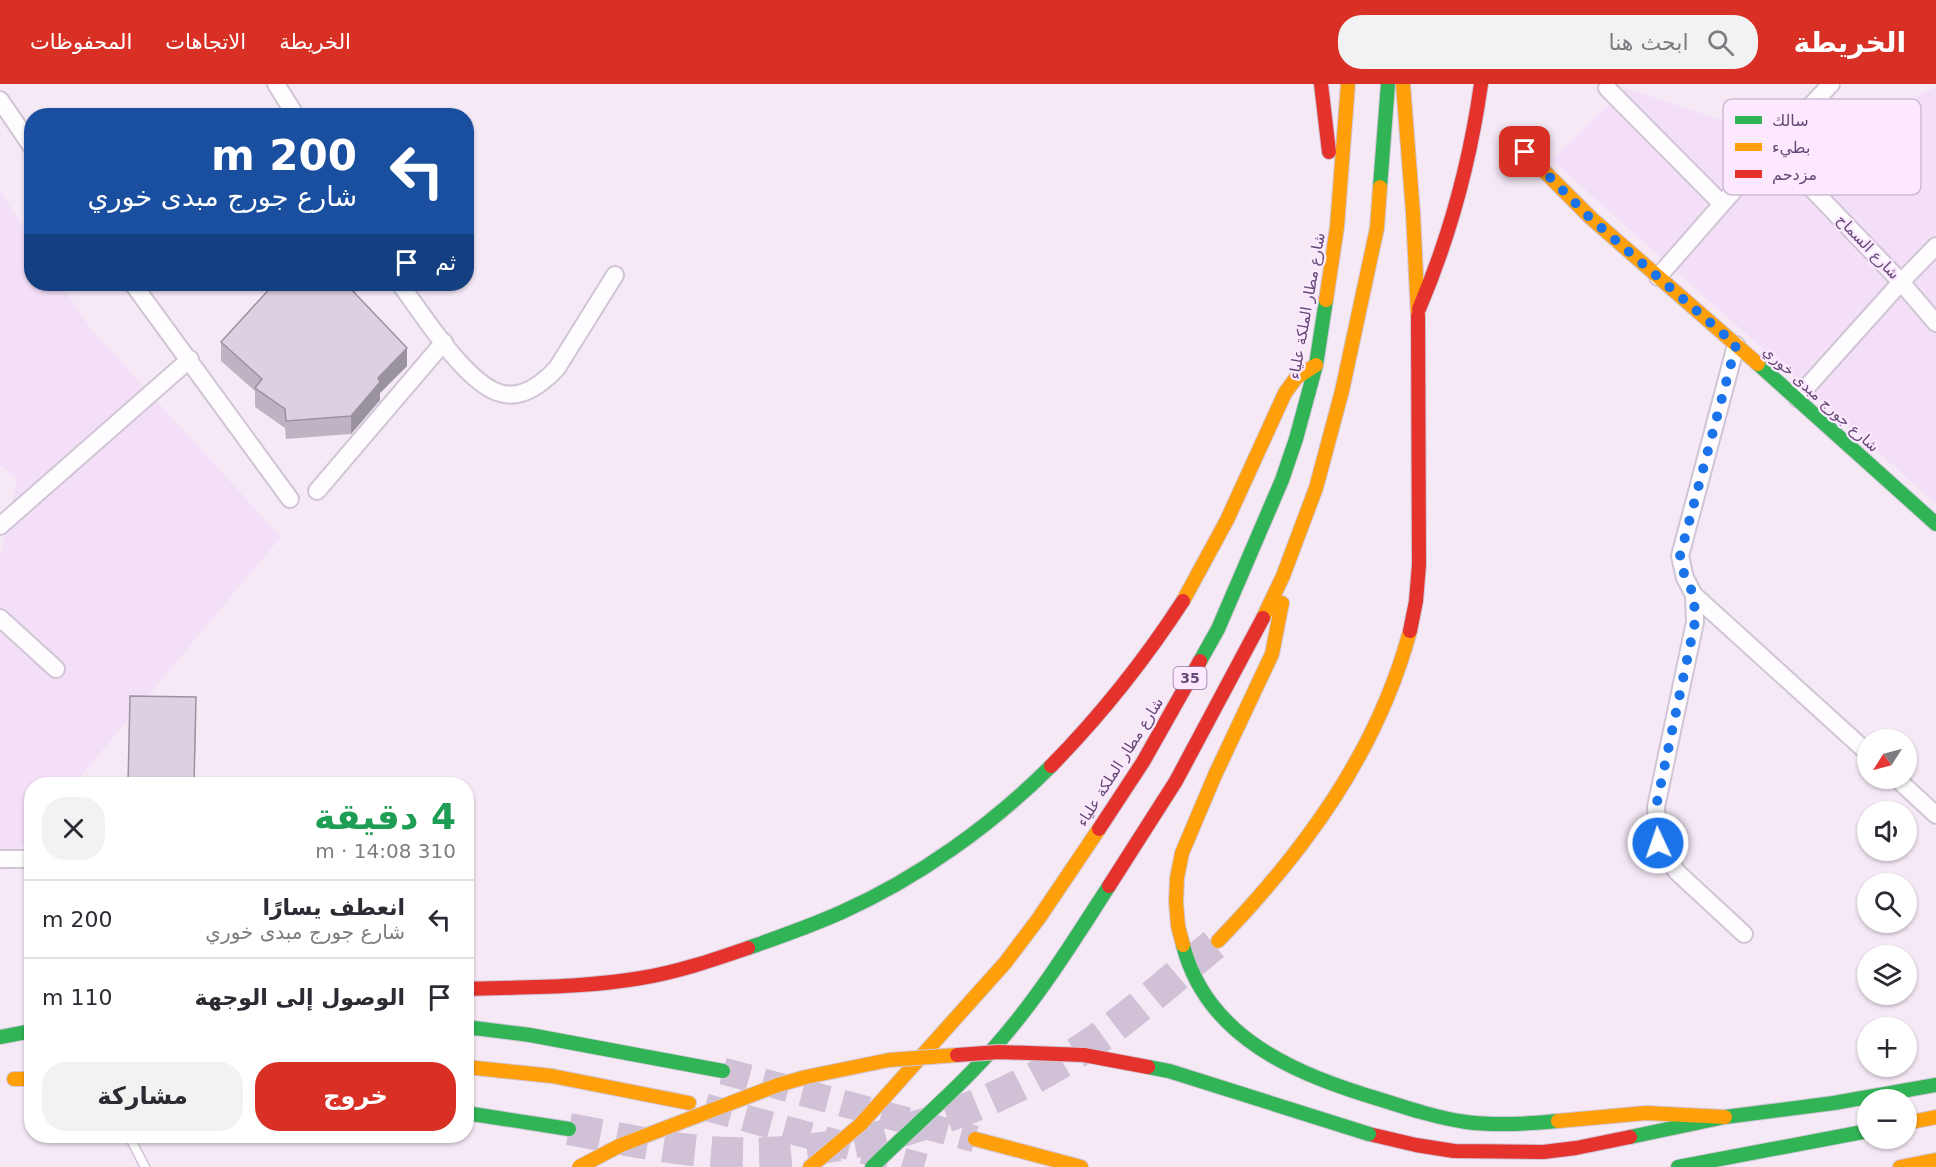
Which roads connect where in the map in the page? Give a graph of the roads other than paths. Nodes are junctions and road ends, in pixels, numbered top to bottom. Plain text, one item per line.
1 (276, 84) edge
2 (1321, 84) edge
3 (1348, 84) edge
4 (1388, 84) edge
5 (1403, 84) edge
6 (1481, 84) edge
7 (1831, 84) edge
8 (1607, 88) dead end
9 (1817, 99) edge
10 (0, 100) edge
11 (291, 108) edge
12 (24, 135) edge
13 (1525, 152) dead end
14 (1730, 195) edge
15 (1818, 195) edge
16 (1722, 204) junction
17 (1337, 227) junction
18 (1936, 246) edge
19 (615, 275) dead end
20 (1658, 278) junction
21 (1901, 282) junction
22 (138, 291) edge
23 (405, 291) edge
24 (1419, 311) junction
25 (1936, 322) edge
26 (444, 342) junction
27 (1736, 345) junction
28 (190, 359) junction
29 (1316, 366) junction
30 (1797, 398) junction
31 (317, 491) dead end
32 (291, 499) dead end
33 (1936, 524) edge
34 (0, 526) edge
35 (1282, 576) junction
36 (1694, 595) junction
37 (0, 618) edge
38 (56, 669) dead end
39 (1857, 743) edge
40 (1908, 789) edge
41 (1936, 815) edge
42 (0, 859) edge
43 (24, 859) edge
44 (1744, 934) dead end
45 (1218, 941) tunnel mouth
46 (474, 989) edge
47 (474, 1028) edge
48 (24, 1032) edge
49 (0, 1037) edge
50 (474, 1068) edge
51 (723, 1071) tunnel mouth
52 (24, 1078) edge
53 (0, 1082) edge
54 (1936, 1085) edge
55 (690, 1103) tunnel mouth
56 (474, 1114) edge
57 (1725, 1117) junction
58 (1936, 1117) edge
59 (1917, 1121) edge
60 (569, 1129) tunnel mouth
61 (1857, 1133) edge
62 (975, 1139) tunnel mouth
63 (133, 1143) edge
64 (1936, 1160) edge
65 (145, 1167) edge
66 (579, 1167) edge
67 (810, 1167) edge
68 (872, 1167) edge
69 (1081, 1167) edge
70 (1678, 1167) edge
71 (1900, 1167) edge

1 - 11 street
2 - 17 main road
3 - 17 main road, شارع مطار الملكة علياء / 35
4 - 35 main road, 35
5 - 24 main road
6 - 24 main road
7 - 9 street
8 - 16 street
10 - 12 street
13 - 20 main road, شارع جورج مبدى خوري
14 - 16 street
15 - 21 street, شارع السماح
16 - 20 street
17 - 29 main road, شارع مطار الملكة علياء / 35
18 - 21 street
19 - 26 street
20 - 27 main road, شارع جورج مبدى خوري
21 - 25 street, شارع السماح
21 - 30 street
22 - 28 street
23 - 26 street
24 - 45 main road
26 - 31 street
27 - 30 main road, شارع جورج مبدى خوري
27 - 36 street
28 - 32 street
28 - 34 street
29 - 46 main road
29 - 67 main road, شارع مطار الملكة علياء / 35
30 - 33 main road, شارع جورج مبدى خوري
35 - 57 main road
35 - 68 main road, 35
36 - 39 street
36 - 44 street
37 - 38 street
40 - 41 street
42 - 43 street
47 - 51 main road
48 - 49 main road
50 - 55 main road
52 - 53 main road
54 - 57 main road
56 - 60 main road
57 - 66 main road, bridge
58 - 59 main road
61 - 70 main road
62 - 69 main road
63 - 65 lane
64 - 71 main road

